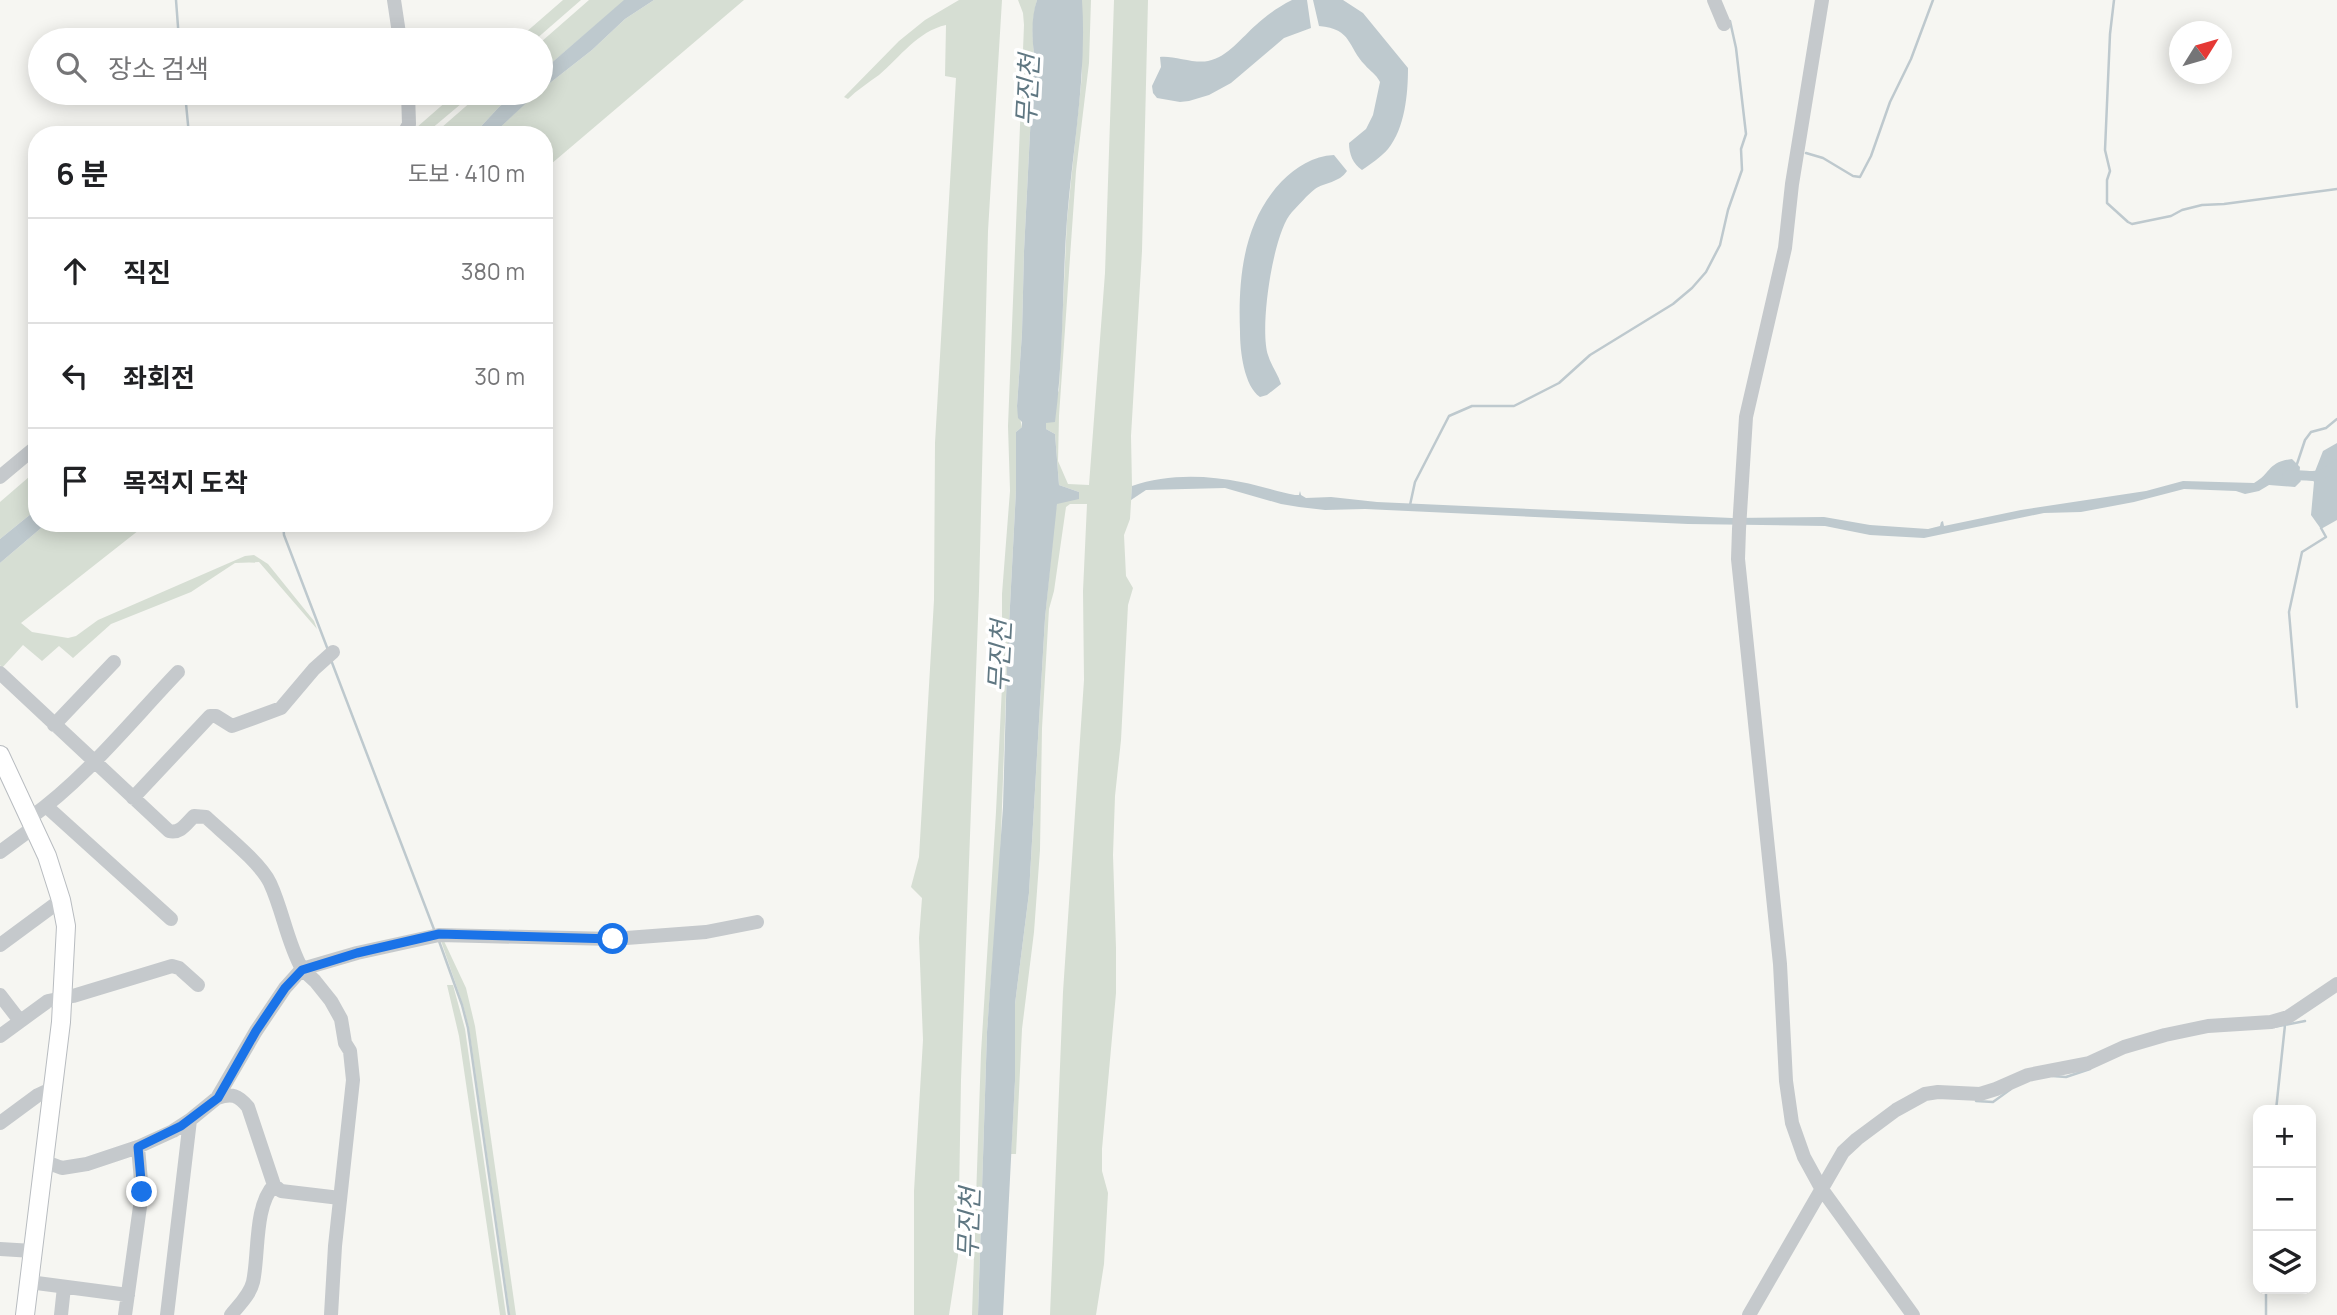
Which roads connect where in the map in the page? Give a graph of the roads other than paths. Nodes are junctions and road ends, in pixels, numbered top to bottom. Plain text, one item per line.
1 (394, 0) edge
2 (1714, 0) edge
3 (1822, 0) edge
4 (1724, 24) dead end
5 (398, 28) edge
6 (408, 105) edge
7 (408, 126) edge
8 (28, 454) edge
9 (0, 477) edge
10 (329, 655) dead end
11 (114, 662) dead end
12 (178, 671) dead end
13 (0, 673) edge
14 (54, 724) junction
15 (0, 755) edge
16 (93, 761) junction
17 (133, 798) junction
18 (46, 806) junction
19 (32, 822) junction
20 (0, 852) edge
21 (61, 900) junction
22 (171, 919) dead end
23 (757, 922) dead end
24 (0, 945) edge
25 (302, 970) junction
26 (2337, 984) edge
27 (198, 985) dead end
28 (0, 995) edge
29 (61, 997) junction
30 (20, 1021) junction
31 (0, 1036) edge
32 (53, 1088) junction
33 (218, 1098) junction
34 (190, 1120) junction
35 (0, 1123) edge
36 (138, 1147) junction
37 (43, 1161) junction
38 (274, 1185) junction
39 (1821, 1188) junction
40 (340, 1198) junction
41 (0, 1249) edge
42 (33, 1251) junction
43 (29, 1282) junction
44 (64, 1287) junction
45 (128, 1295) junction
46 (1909, 1313) edge
47 (25, 1315) edge
48 (61, 1315) edge
49 (125, 1315) edge
50 (167, 1315) edge
51 (230, 1315) edge
52 (331, 1315) edge
53 (1749, 1315) edge

1 - 5 street
2 - 4 street
3 - 39 street
6 - 7 street
8 - 9 street
10 - 17 street
11 - 14 street
12 - 16 street
13 - 14 street
14 - 16 street
15 - 19 main road
16 - 17 street
16 - 18 street
17 - 25 street
18 - 19 street
18 - 22 street
19 - 20 street
19 - 21 main road
21 - 24 street
21 - 29 main road
23 - 25 street
25 - 33 street
25 - 40 street
26 - 39 street
27 - 29 street
28 - 30 street
29 - 30 street
29 - 32 main road
30 - 31 street
32 - 35 street
32 - 37 main road
33 - 34 street
33 - 38 street
34 - 36 street
34 - 50 street
36 - 37 street
36 - 45 street
37 - 42 main road
38 - 40 street
38 - 51 street
39 - 46 street
39 - 53 street
40 - 52 street
41 - 42 street
42 - 43 main road
43 - 44 street
43 - 47 main road
44 - 45 street
44 - 48 street
45 - 49 street

